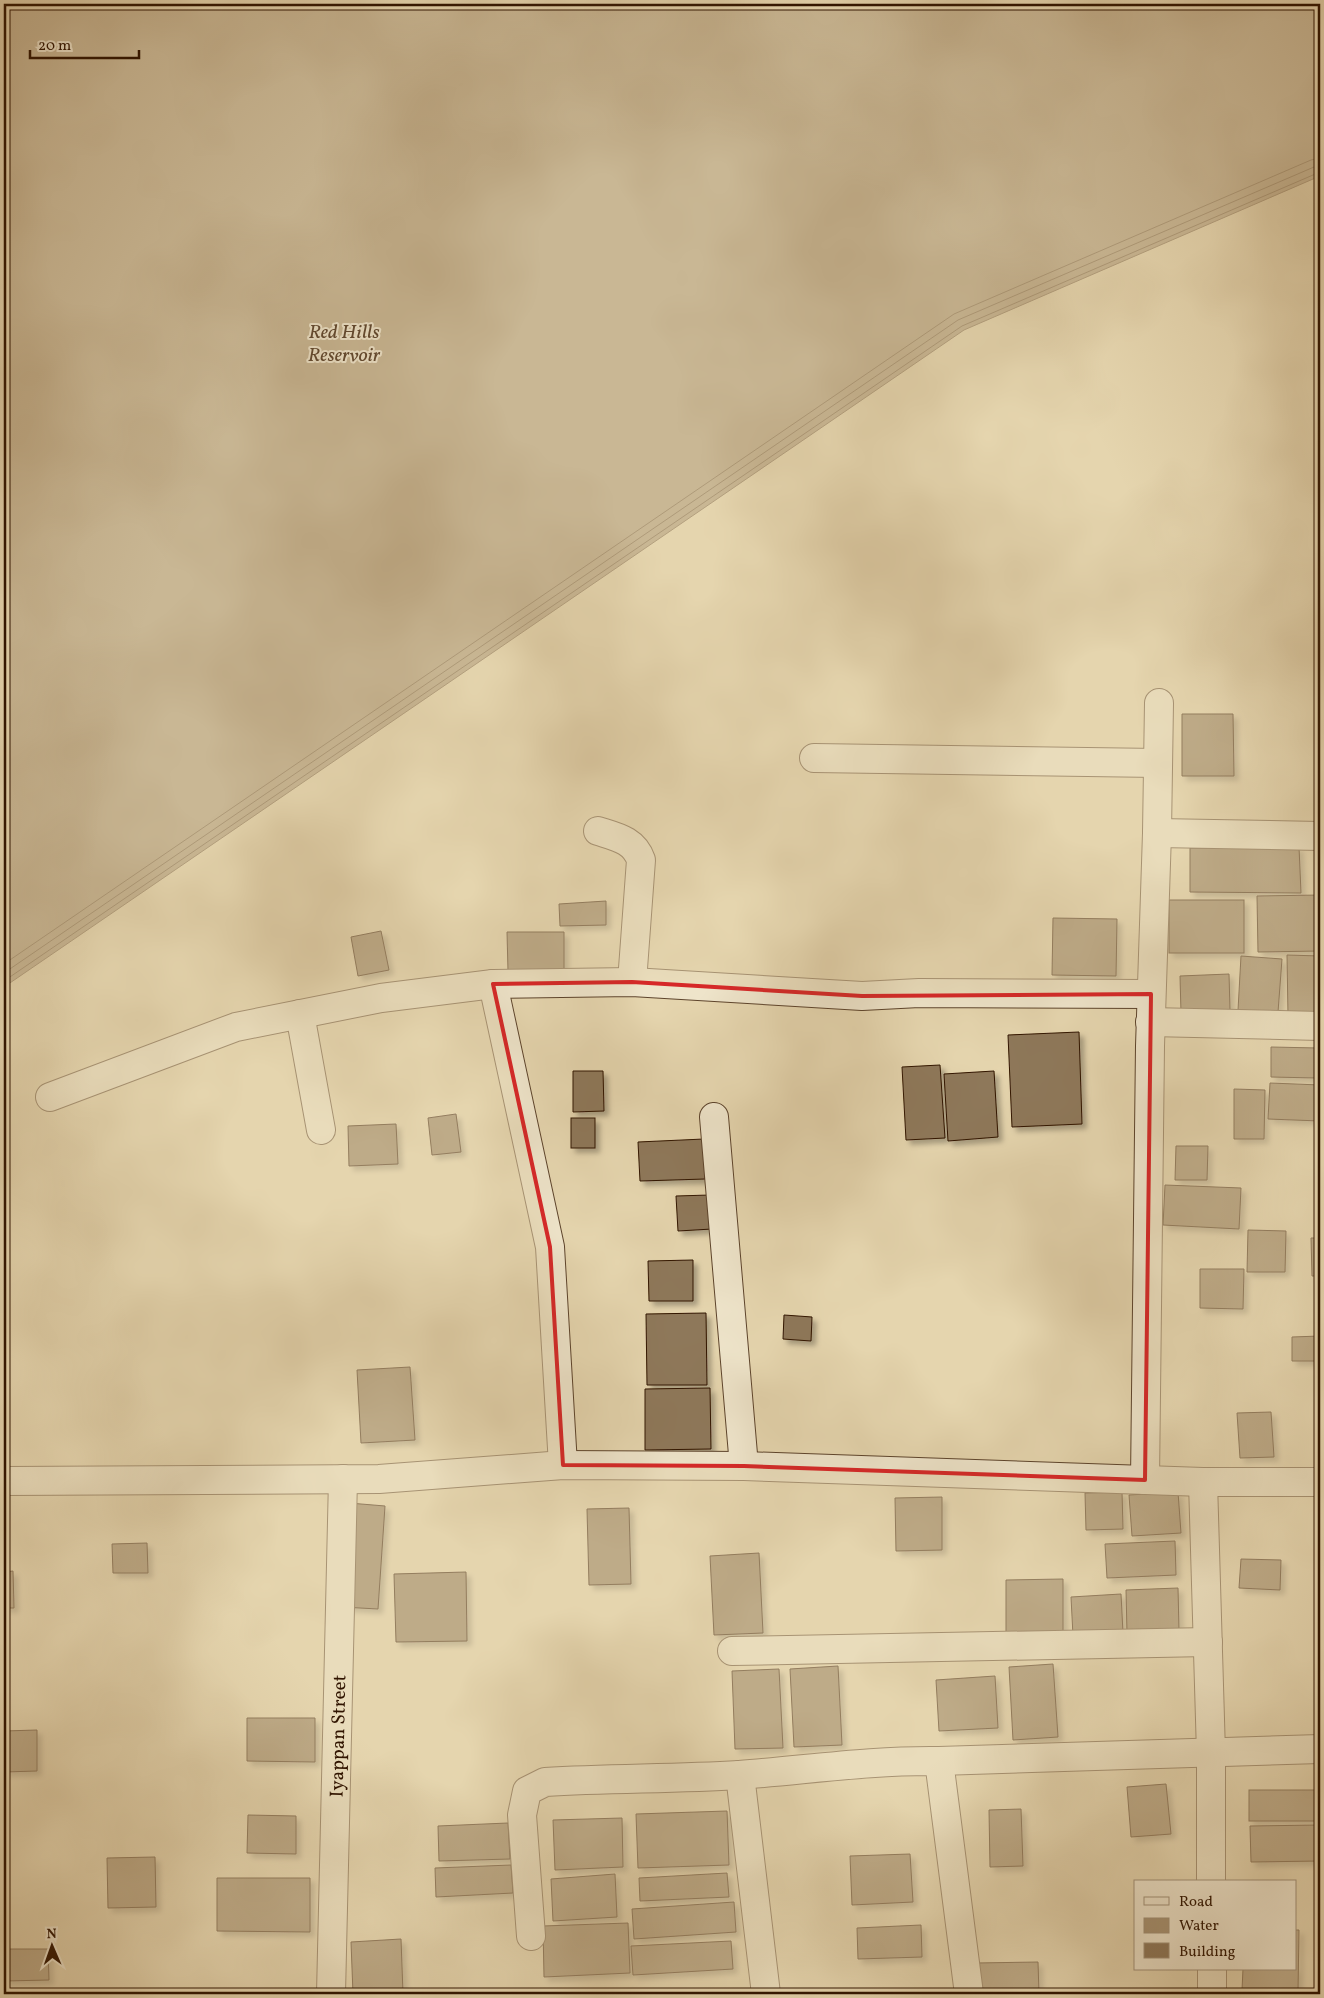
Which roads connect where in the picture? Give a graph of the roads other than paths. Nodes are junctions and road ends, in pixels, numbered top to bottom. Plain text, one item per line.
1 (1159, 703) dead end
2 (814, 758) dead end
3 (1158, 762) junction
4 (598, 831) dead end
5 (1157, 833) junction
6 (1320, 836) edge
7 (632, 982) junction
8 (493, 984) junction
9 (1151, 994) junction
10 (300, 1014) junction
11 (1150, 1022) junction
12 (1320, 1026) edge
13 (50, 1097) dead end
14 (714, 1117) dead end
15 (322, 1130) dead end
16 (563, 1465) junction
17 (744, 1466) junction
18 (343, 1479) junction
19 (1145, 1480) junction
20 (4, 1481) edge
21 (1203, 1482) junction
22 (1320, 1482) edge
23 (1208, 1642) junction
24 (732, 1651) dead end
25 (1320, 1750) edge
26 (1211, 1753) junction
27 (939, 1761) junction
28 (740, 1775) junction
29 (1212, 1880) edge
30 (531, 1936) dead end
31 (1212, 1970) edge
32 (331, 1994) edge
33 (766, 1994) edge
34 (969, 1994) edge
35 (1212, 1994) edge

1 - 3 street
2 - 3 street
3 - 5 street
4 - 7 street
5 - 6 street
5 - 9 street
7 - 8 street
7 - 9 street
8 - 10 street
8 - 16 street
9 - 11 street
10 - 13 street
10 - 15 street
11 - 12 street
11 - 19 street
14 - 17 street
16 - 17 street
16 - 18 street
17 - 19 street
18 - 20 street
18 - 32 street, Iyappan Street
19 - 21 street
21 - 22 street
21 - 23 street
23 - 24 street
23 - 26 street
25 - 26 street
26 - 27 street
26 - 29 street
27 - 28 street
27 - 34 street
28 - 30 street
28 - 33 street
31 - 35 street

